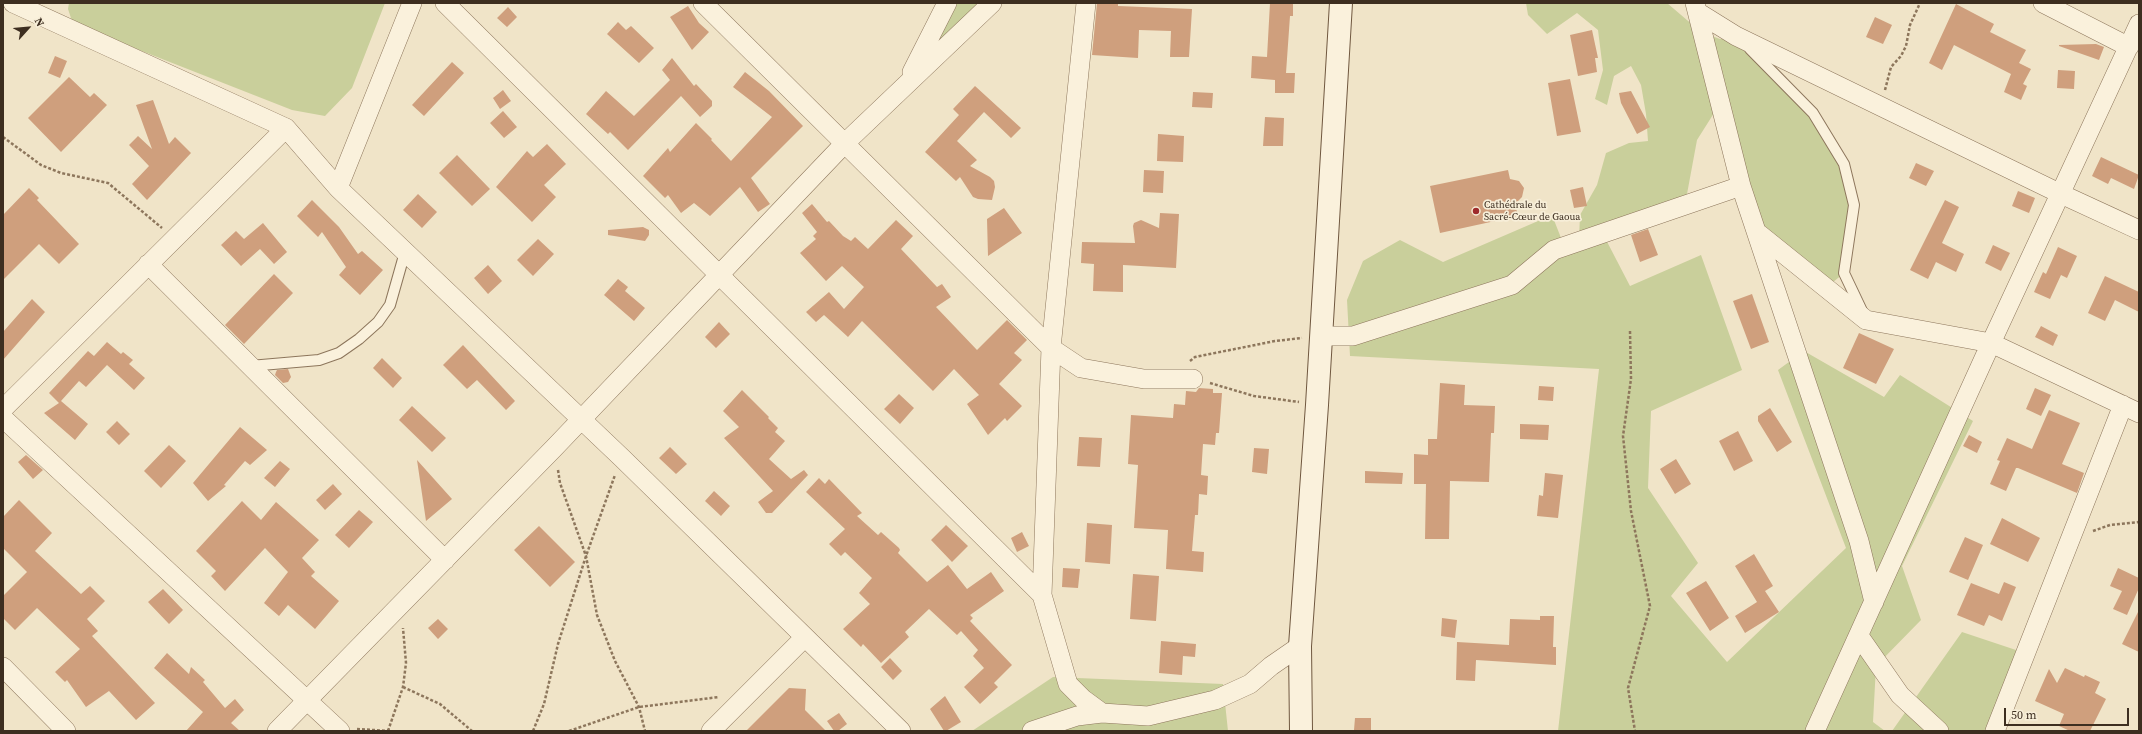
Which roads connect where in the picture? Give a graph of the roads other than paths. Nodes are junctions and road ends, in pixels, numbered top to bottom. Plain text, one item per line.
1 (13, 3) edge
2 (412, 3) edge
3 (445, 3) edge
4 (703, 3) edge
5 (947, 3) edge
6 (992, 3) edge
7 (1086, 3) edge
8 (1341, 3) edge
9 (2043, 3) edge
10 (1697, 8) edge
11 (2139, 24) edge
12 (1736, 36) junction
13 (2129, 46) junction
14 (906, 84) junction
15 (286, 128) junction
16 (845, 143) junction
17 (1742, 186) junction
18 (338, 188) junction
19 (2061, 194) junction
20 (2139, 230) edge
21 (1759, 234) junction
22 (406, 252) junction
23 (148, 264) junction
24 (718, 276) junction
25 (1866, 320) junction
26 (1321, 336) junction
27 (1991, 343) junction
28 (1051, 348) junction
29 (250, 366) junction
30 (1191, 370) road end
31 (3, 409) edge
32 (2131, 409) edge
33 (3, 418) edge
34 (581, 419) junction
35 (445, 560) junction
36 (1042, 595) junction
37 (1874, 602) junction
38 (1859, 636) junction
39 (805, 637) junction
40 (1300, 646) junction
41 (3, 667) edge
42 (307, 702) junction
43 (1102, 713) junction
44 (338, 729) edge
45 (66, 731) edge
46 (277, 731) edge
47 (711, 731) edge
48 (901, 731) edge
49 (1032, 731) edge
50 (1301, 731) edge
51 (1815, 731) edge
52 (1939, 731) edge
53 (1995, 731) edge

1 - 15 street
2 - 18 street
3 - 24 street
4 - 16 street
5 - 14 street
6 - 14 street
7 - 28 street
8 - 26 main road
9 - 13 street
10 - 12 street
10 - 17 street
11 - 13 street
12 - 19 street
12 - 25 lane
13 - 19 street
14 - 16 street
15 - 18 street
15 - 23 street
16 - 24 street
16 - 28 street
17 - 21 street
17 - 26 street
18 - 22 street
19 - 20 street
19 - 27 street
21 - 25 street
21 - 37 street
22 - 29 lane
22 - 34 street
23 - 29 street
23 - 31 street
24 - 34 street
24 - 36 street
25 - 27 street
26 - 40 main road
27 - 32 street
27 - 37 street
28 - 30 street
28 - 36 street
29 - 35 street
32 - 53 street
33 - 42 street
34 - 35 street
34 - 39 street
35 - 42 street
36 - 43 street
37 - 38 street
38 - 51 street
38 - 52 street
39 - 47 street
39 - 48 street
40 - 43 street
40 - 50 main road
41 - 45 street
42 - 44 street
42 - 46 street
43 - 49 street

